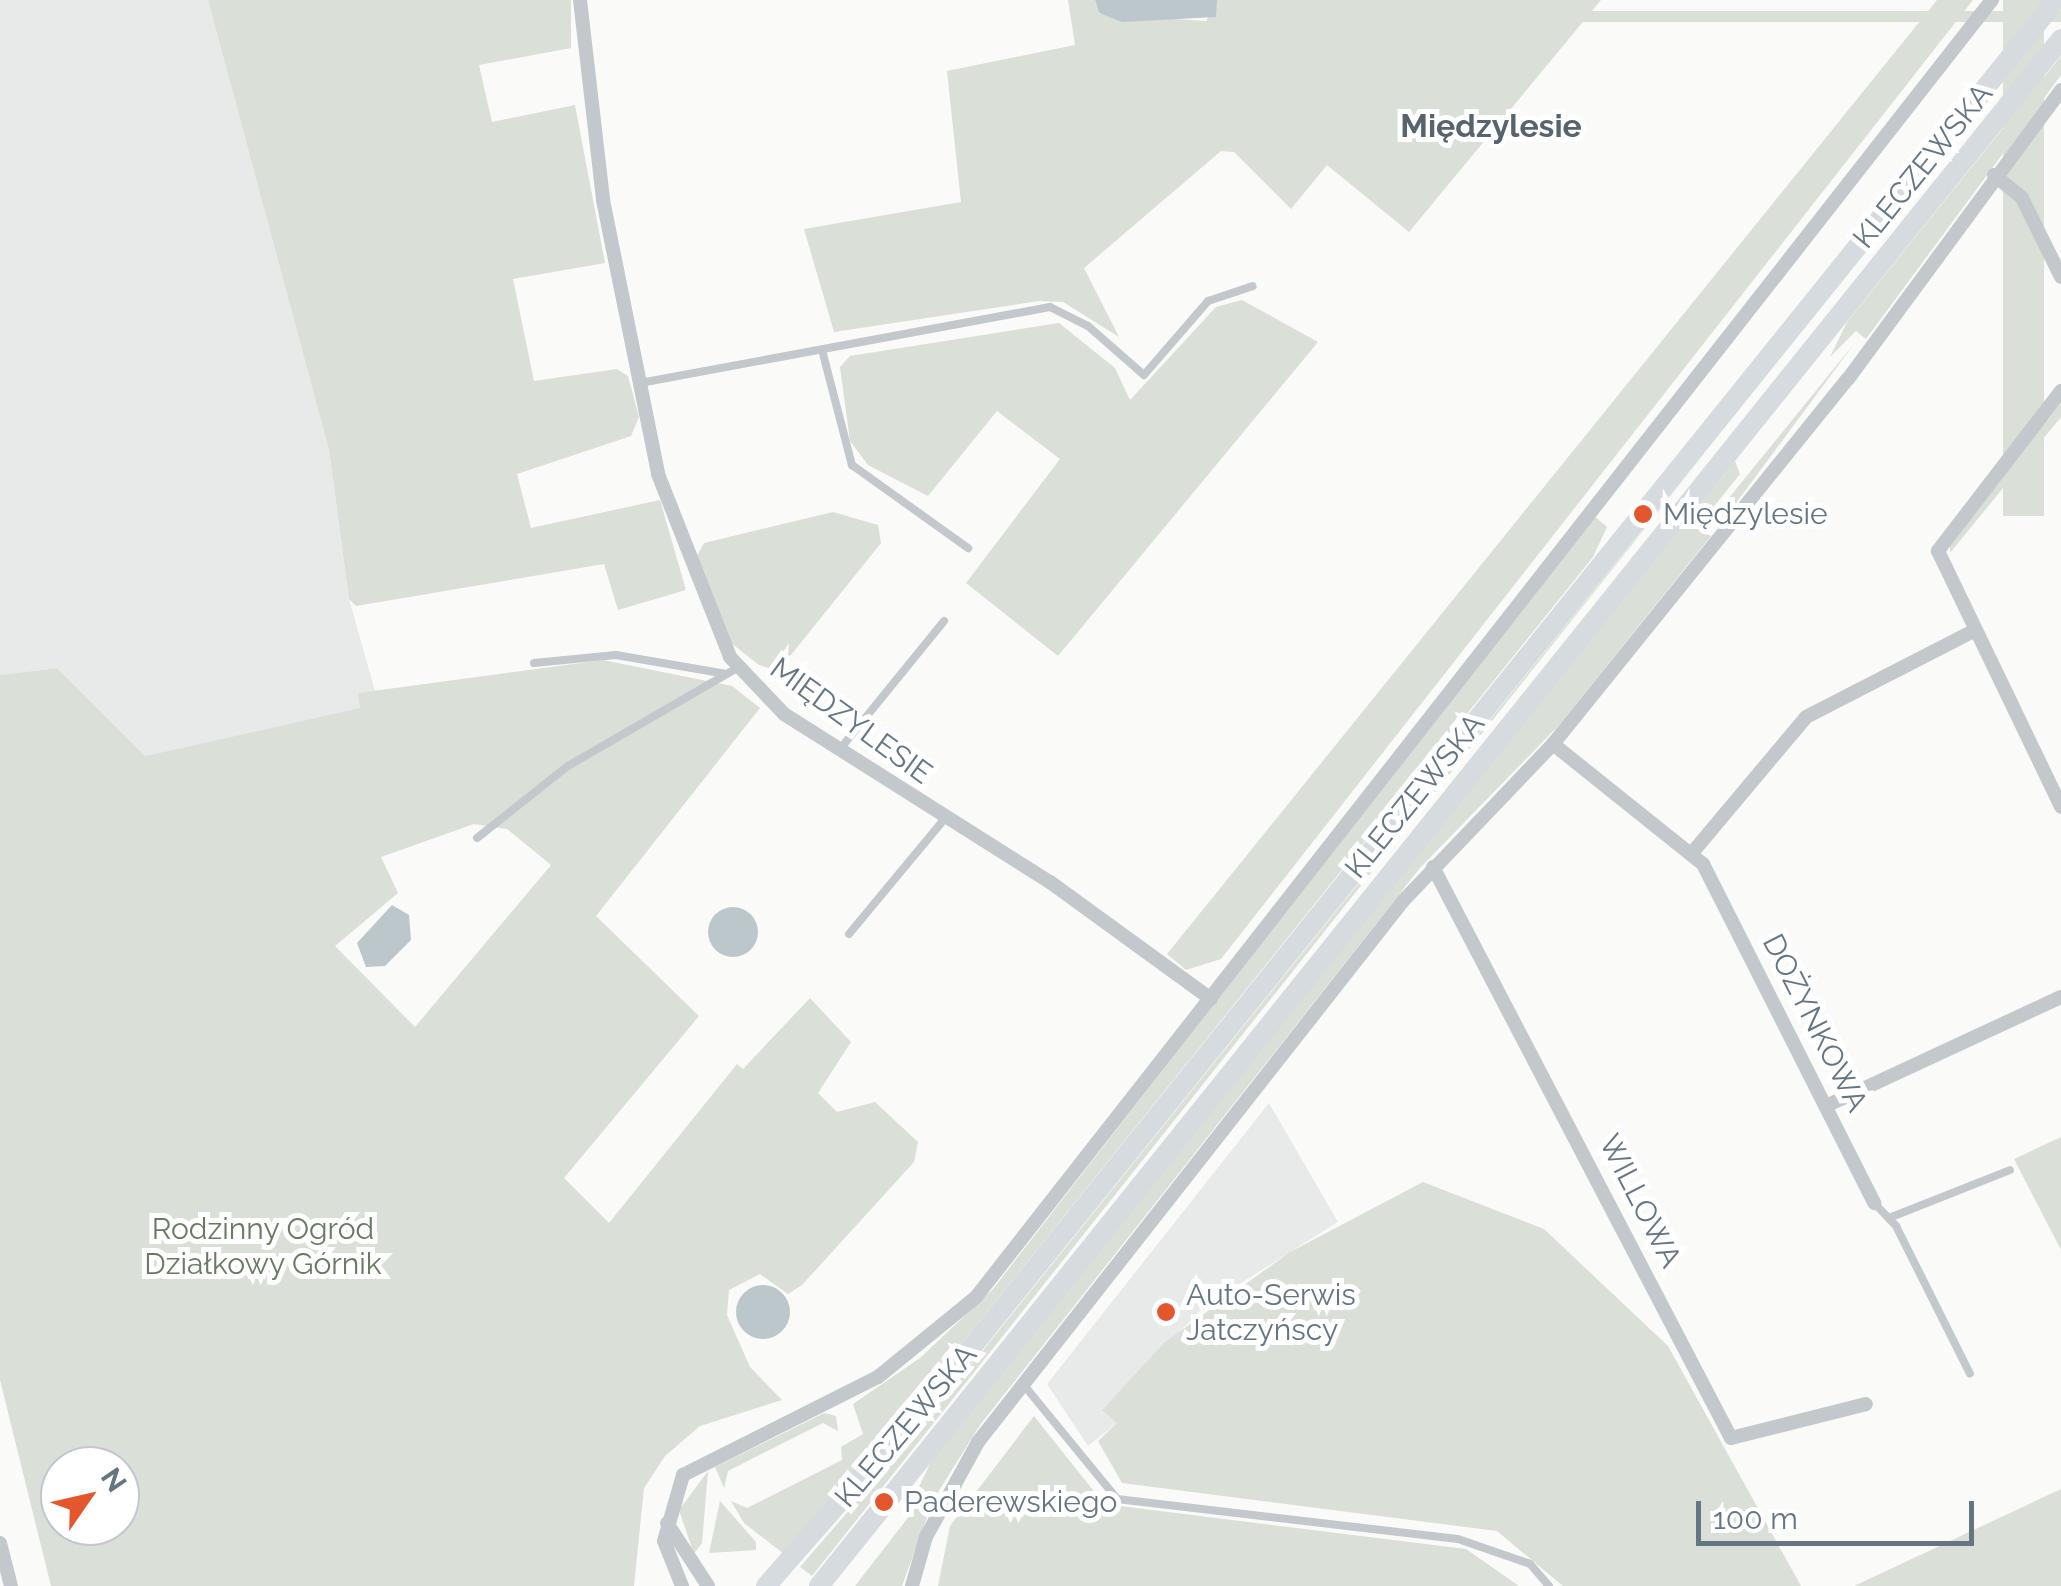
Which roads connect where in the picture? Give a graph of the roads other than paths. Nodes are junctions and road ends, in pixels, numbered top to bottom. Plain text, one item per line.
1 (580, 0) edge
2 (1992, 0) edge
3 (2056, 0) edge
4 (2061, 39) edge
5 (2061, 90) edge
6 (1994, 175) junction
7 (2061, 277) edge
8 (1253, 286) dead end
9 (822, 350) junction
10 (640, 384) junction
11 (2061, 391) edge
12 (968, 548) dead end
13 (944, 621) dead end
14 (1975, 630) junction
15 (534, 663) dead end
16 (732, 671) junction
17 (1554, 744) junction
18 (838, 750) junction
19 (2061, 806) edge
20 (942, 822) junction
21 (477, 838) dead end
22 (1692, 853) junction
23 (1434, 867) junction
24 (850, 934) dead end
25 (2061, 997) edge
26 (1211, 999) junction
27 (1826, 1106) junction
28 (2010, 1170) dead end
29 (1874, 1203) joint
30 (1889, 1218) junction
31 (1970, 1374) dead end
32 (1023, 1384) junction
33 (1866, 1404) dead end
34 (667, 1522) junction
35 (0, 1543) edge
36 (11, 1586) edge
37 (682, 1586) edge
38 (708, 1586) edge
39 (766, 1586) edge
40 (820, 1586) edge
41 (912, 1586) edge
42 (1549, 1586) edge

1 - 10 street, MIĘDZYLESIE
2 - 26 street, KLECZEWSKA
3 - 39 main road, KLECZEWSKA
4 - 40 main road, KLECZEWSKA
5 - 6 street, KLECZEWSKA
6 - 7 street
6 - 17 street, KLECZEWSKA
8 - 9 lane
9 - 10 lane
9 - 12 lane
10 - 16 street, MIĘDZYLESIE
11 - 14 street
13 - 18 lane
14 - 19 street
14 - 22 street
15 - 16 lane
16 - 18 street, MIĘDZYLESIE
16 - 21 lane
17 - 22 street, DOŻYNKOWA
17 - 23 street, KLECZEWSKA
18 - 20 street, MIĘDZYLESIE
20 - 24 lane
20 - 26 street, MIĘDZYLESIE
22 - 27 street, DOŻYNKOWA
23 - 32 street, KLECZEWSKA
23 - 33 street, WILLOWA
25 - 27 street
26 - 34 street, KLECZEWSKA
27 - 29 street, DOŻYNKOWA
28 - 30 lane
29 - 30 lane, DOŻYNKOWA
30 - 31 lane, DOŻYNKOWA
32 - 41 street, KLECZEWSKA
32 - 42 lane
34 - 37 street
34 - 38 street
35 - 36 street

